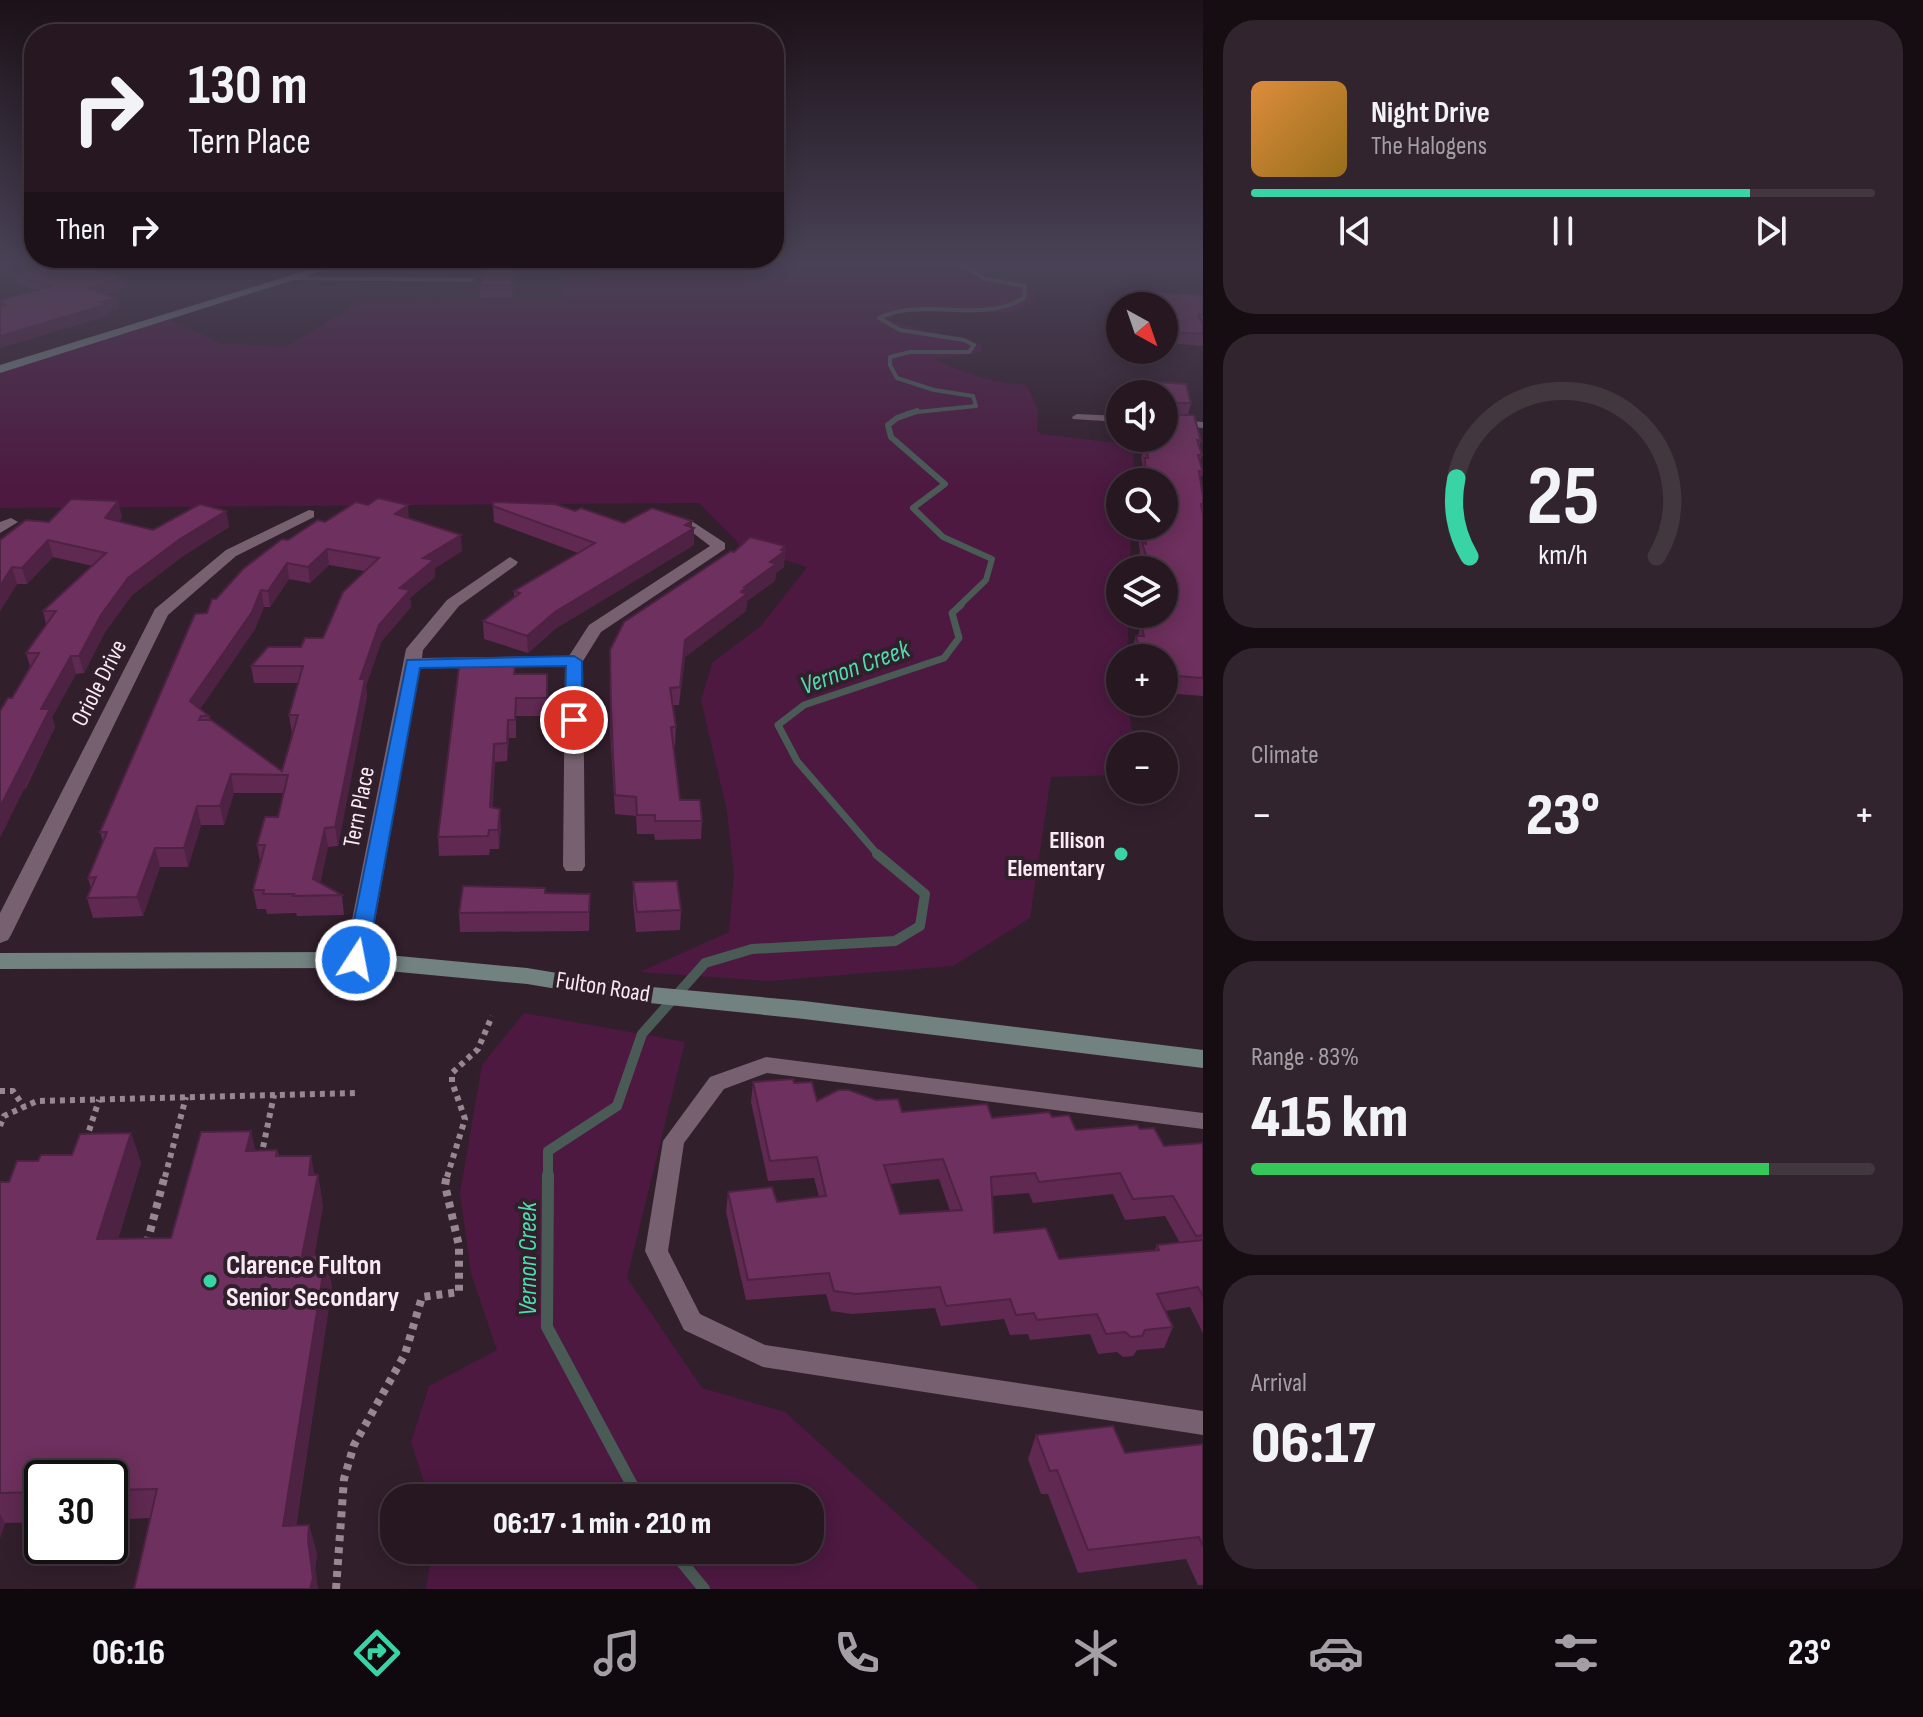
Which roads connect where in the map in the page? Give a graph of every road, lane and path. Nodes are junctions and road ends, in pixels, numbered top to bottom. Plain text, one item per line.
1 (105, 336) edge
2 (0, 369) edge
3 (1077, 417) dead end
4 (1106, 418) edge
5 (1178, 423) edge
6 (1203, 425) edge
7 (309, 514) dead end
8 (693, 526) edge
9 (510, 562) dead end
10 (574, 661) junction
11 (413, 663) junction
12 (574, 866) dead end
13 (0, 935) edge
14 (356, 960) junction
15 (0, 961) edge
16 (492, 1016) dead end
17 (1203, 1059) edge
18 (0, 1091) edge
19 (356, 1093) dead end
20 (274, 1095) junction
21 (186, 1097) junction
22 (99, 1099) junction
23 (24, 1107) junction
24 (1203, 1121) edge
25 (0, 1126) edge
26 (84, 1144) edge
27 (258, 1170) edge
28 (146, 1249) edge
29 (1203, 1423) edge
30 (336, 1589) edge

1 - 2 street
3 - 4 lane
5 - 6 lane
7 - 13 street, Oriole Drive
8 - 10 street
9 - 11 street, Tern Place
10 - 11 street
10 - 12 street
11 - 14 street, Tern Place
14 - 15 street, Fulton Road
14 - 17 street, Fulton Road
16 - 30 path
18 - 23 path
19 - 20 path
20 - 21 path
20 - 27 path
21 - 22 path
21 - 28 path
22 - 23 path
22 - 26 path
23 - 25 path
24 - 29 lane

